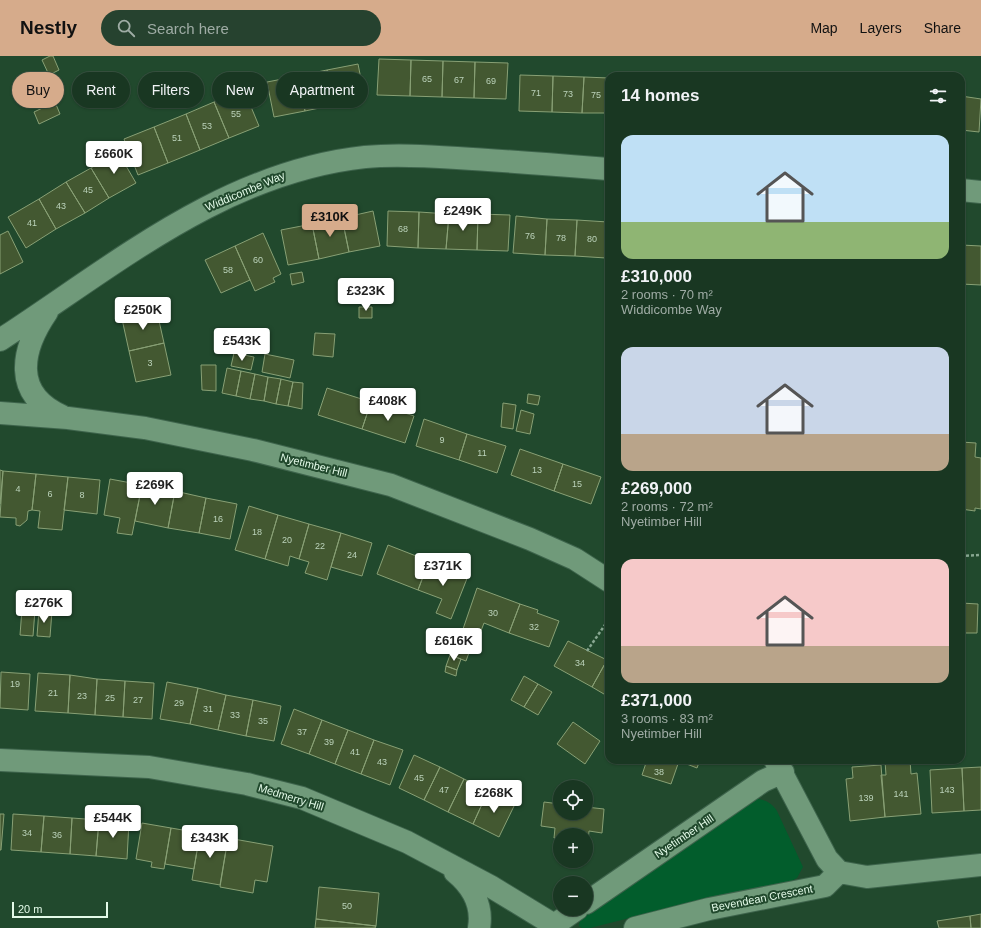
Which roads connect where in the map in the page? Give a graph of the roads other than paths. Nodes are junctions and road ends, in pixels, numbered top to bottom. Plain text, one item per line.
1 (605, 169) edge
2 (965, 190) edge
3 (981, 192) edge
4 (51, 306) junction
5 (0, 340) edge
6 (0, 413) edge
7 (68, 418) junction
8 (605, 578) edge
9 (0, 760) edge
10 (779, 766) edge
11 (429, 855) junction
12 (981, 865) edge
13 (839, 872) junction
14 (593, 898) edge
15 (568, 916) edge
16 (554, 927) edge
17 (479, 928) edge
18 (635, 928) edge

1 - 4 street, Widdicombe Way
2 - 3 street
4 - 5 street, Widdicombe Way
4 - 7 street, Widdicombe Way
6 - 7 street, Nyetimber Hill
7 - 8 street, Nyetimber Hill
9 - 11 street, Medmerry Hill
10 - 13 street, Nyetimber Hill
10 - 14 street, Nyetimber Hill
11 - 16 street, Medmerry Hill
11 - 17 street
12 - 13 street
13 - 18 street, Bevendean Crescent
15 - 16 street

